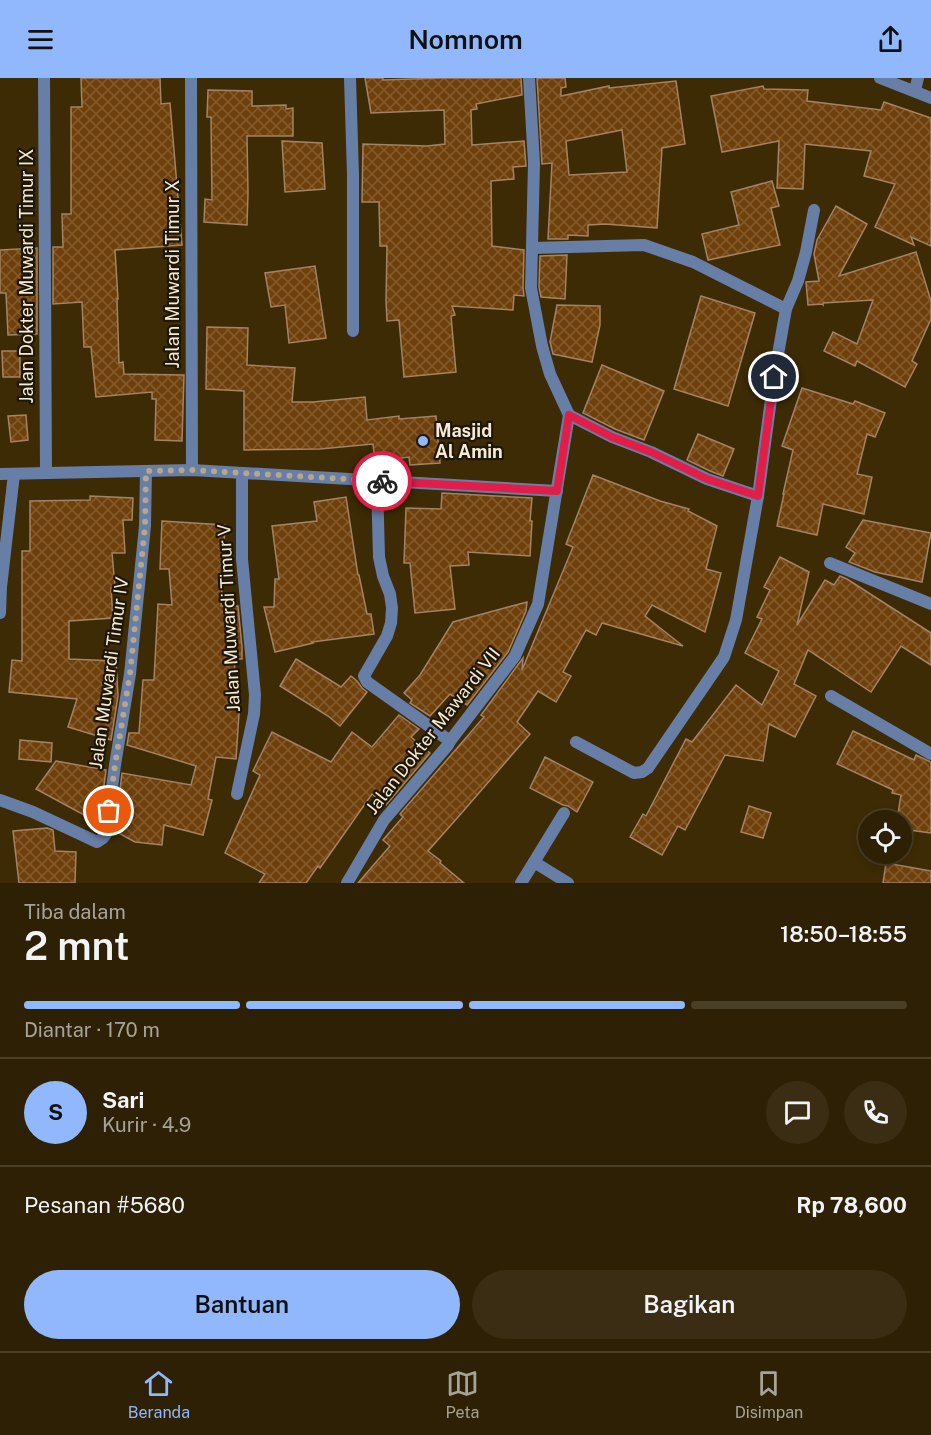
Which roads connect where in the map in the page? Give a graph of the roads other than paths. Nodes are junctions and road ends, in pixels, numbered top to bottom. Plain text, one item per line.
1 (44, 78) edge
2 (191, 78) edge
3 (350, 78) edge
4 (530, 78) edge
5 (880, 78) edge
6 (916, 84) edge
7 (931, 98) edge
8 (814, 210) dead end
9 (532, 248) junction
10 (786, 309) junction
11 (353, 331) dead end
12 (569, 415) junction
13 (192, 470) junction
14 (146, 471) junction
15 (46, 473) junction
16 (242, 473) junction
17 (0, 474) edge
18 (14, 474) junction
19 (377, 481) junction
20 (557, 491) junction
21 (758, 496) junction
22 (830, 563) dead end
23 (931, 604) edge
24 (0, 613) edge
25 (831, 696) dead end
26 (450, 741) junction
27 (576, 742) dead end
28 (931, 754) edge
29 (237, 795) dead end
30 (0, 800) edge
31 (564, 813) dead end
32 (534, 862) junction
33 (347, 883) edge
34 (521, 883) edge
35 (567, 883) edge

1 - 15 street, Jalan Dokter Muwardi Timur IX
2 - 13 street, Jalan Muwardi Timur X
3 - 11 street
4 - 9 street
5 - 6 street
6 - 7 street
8 - 10 street
9 - 10 street
9 - 12 street
10 - 21 street
12 - 20 street, Jalan Dokter Mawardi VII
12 - 21 street
13 - 14 street
13 - 16 street
14 - 15 street
14 - 30 street, Jalan Muwardi Timur IV
15 - 18 street
16 - 19 street
16 - 29 street, Jalan Muwardi Timur V
17 - 18 street
18 - 24 street
19 - 20 street
19 - 26 street
20 - 26 street, Jalan Dokter Mawardi VII
21 - 27 street
22 - 23 street
25 - 28 street
26 - 33 street, Jalan Dokter Mawardi VII
31 - 32 street
32 - 34 street
32 - 35 street

